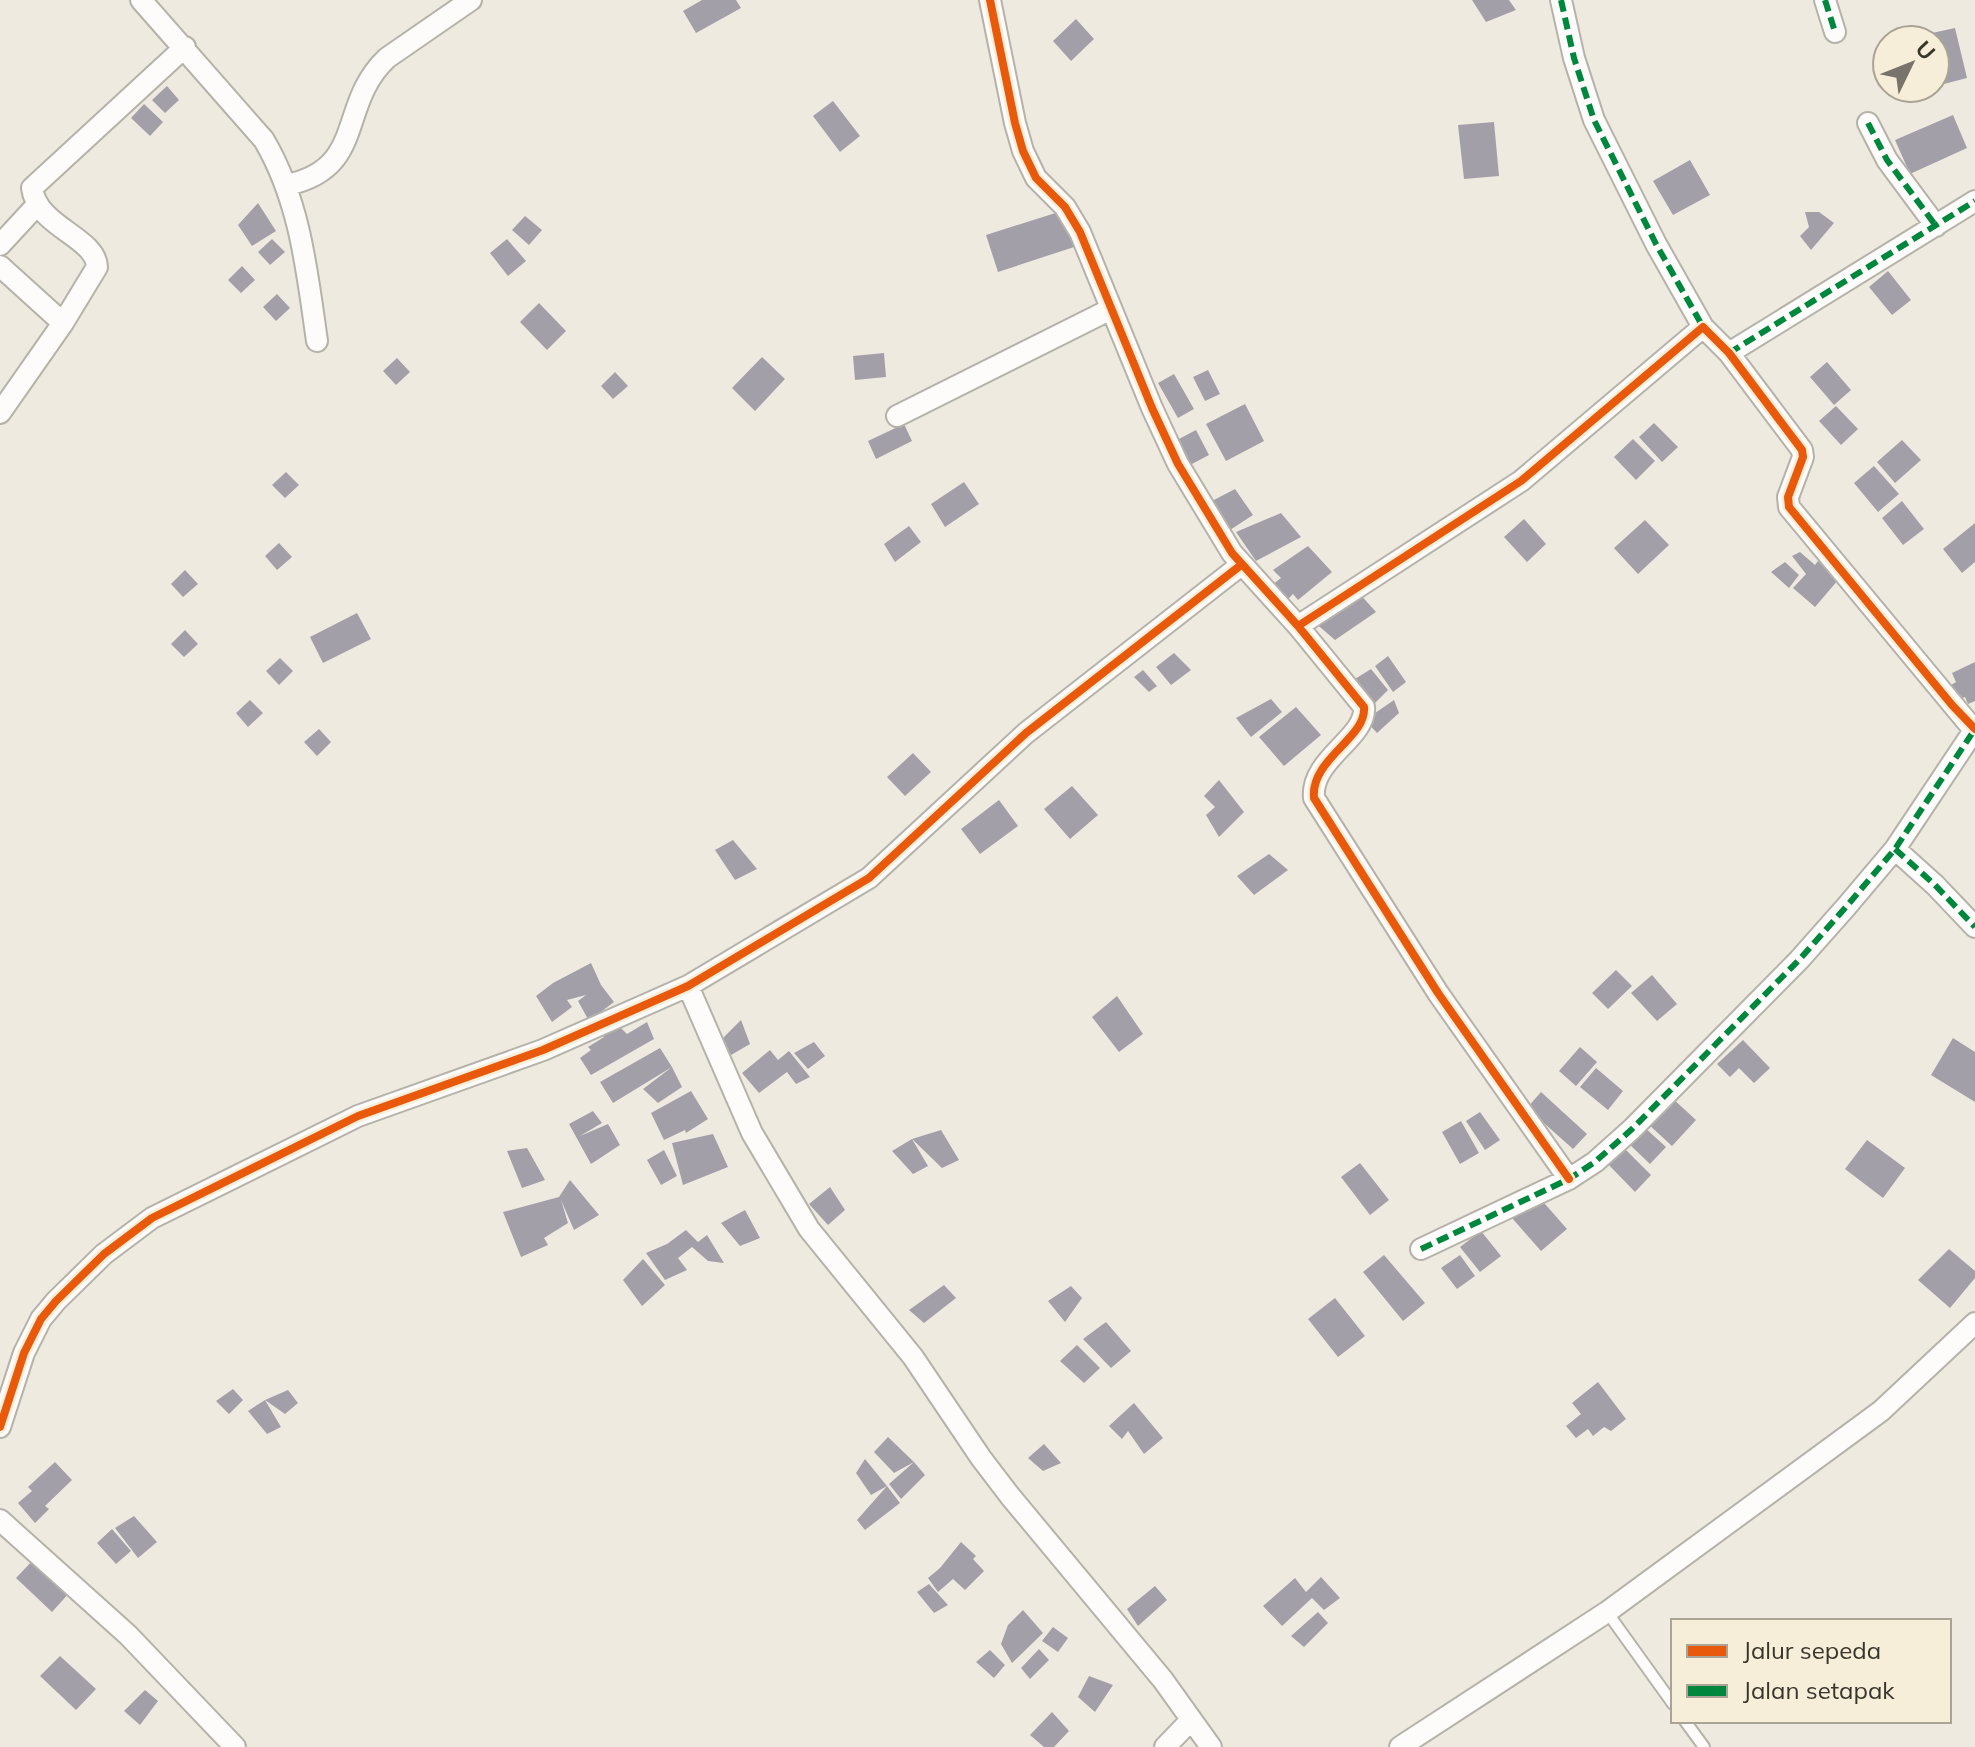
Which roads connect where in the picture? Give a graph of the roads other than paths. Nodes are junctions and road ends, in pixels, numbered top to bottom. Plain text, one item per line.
1 (141, 0) edge
2 (471, 0) edge
3 (990, 0) edge
4 (1561, 0) edge
5 (1825, 0) edge
6 (1835, 32) dead end
7 (185, 47) junction
8 (1868, 123) dead end
9 (287, 185) junction
10 (1975, 201) edge
11 (36, 206) junction
12 (1936, 226) junction
13 (0, 245) edge
14 (0, 266) edge
15 (1111, 309) junction
16 (63, 323) junction
17 (1703, 327) junction
18 (317, 341) dead end
19 (1729, 353) junction
20 (0, 413) edge
21 (897, 416) dead end
22 (1241, 565) junction
23 (1298, 626) junction
24 (1974, 730) edge
25 (1895, 849) junction
26 (1975, 927) edge
27 (688, 986) junction
28 (1569, 1179) junction
29 (1421, 1249) dead end
30 (1975, 1323) edge
31 (0, 1427) edge
32 (0, 1520) edge
33 (1607, 1612) junction
34 (1671, 1701) edge
35 (1191, 1720) junction
36 (1686, 1723) edge
37 (235, 1747) edge
38 (1165, 1747) edge
39 (1211, 1747) edge
40 (1400, 1747) edge
41 (1704, 1747) edge

1 - 7 street
2 - 9 street
3 - 15 street
4 - 17 street
5 - 6 street
7 - 9 street
7 - 11 street
8 - 12 street
9 - 18 street
10 - 12 street
11 - 13 street
11 - 16 street
12 - 19 street
14 - 16 street
15 - 21 street
15 - 22 street
16 - 20 street
17 - 19 street
17 - 23 street
19 - 24 street
22 - 23 street
22 - 27 street
23 - 28 street
24 - 25 street
25 - 26 street
25 - 28 street
27 - 31 street
27 - 35 street
28 - 29 street
30 - 33 street
32 - 37 street
33 - 34 lane
33 - 40 street
35 - 38 street
35 - 39 street
36 - 41 lane

